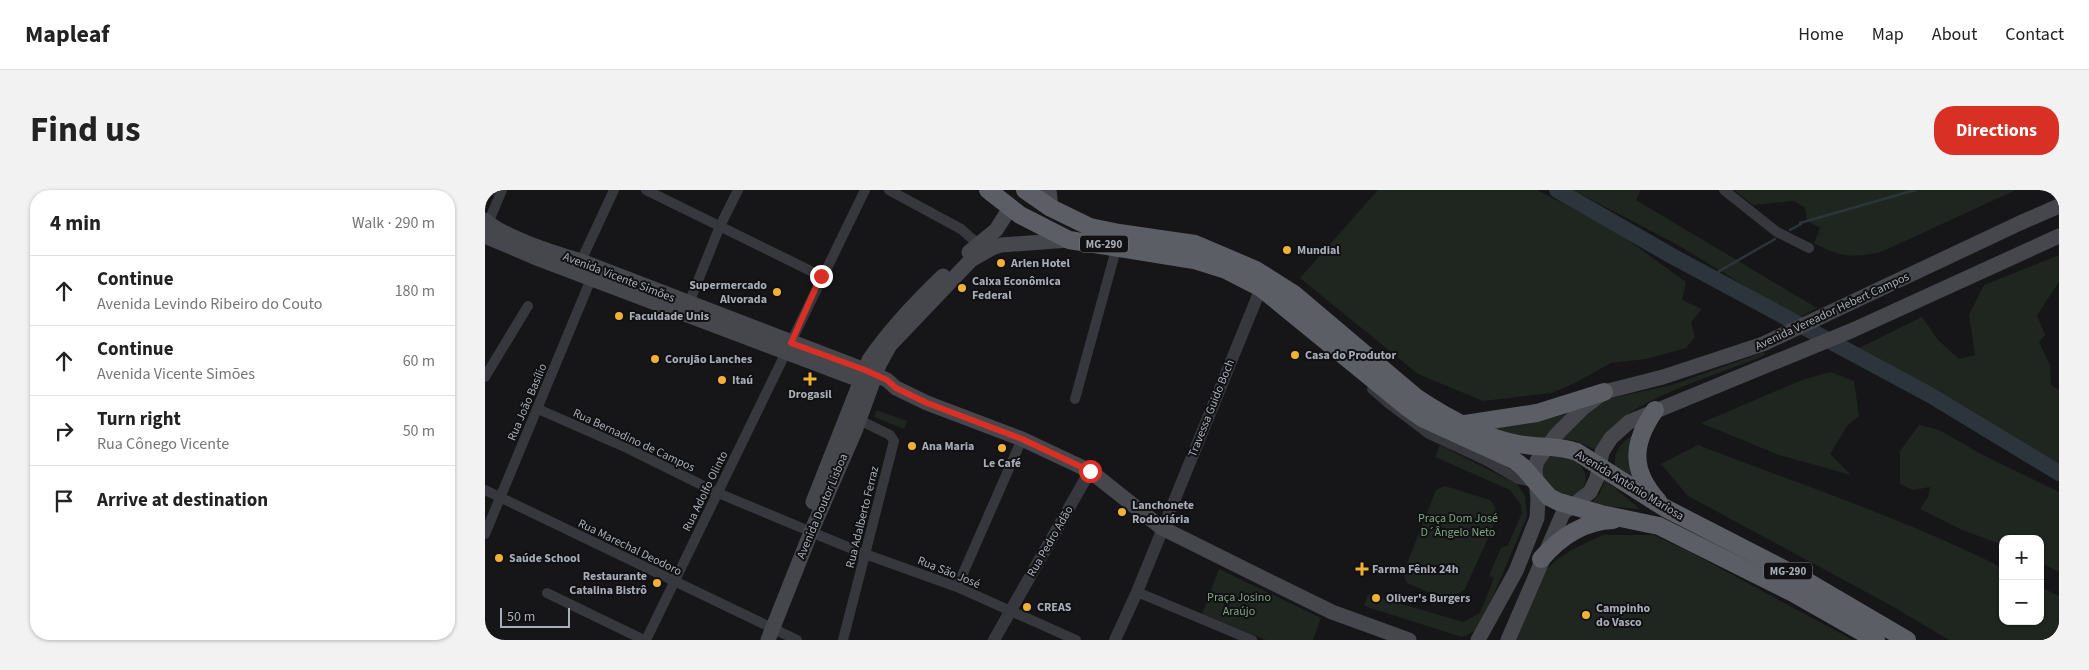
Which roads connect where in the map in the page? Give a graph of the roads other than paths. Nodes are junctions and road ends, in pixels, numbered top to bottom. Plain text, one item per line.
1 (503, 190) edge
2 (614, 190) edge
3 (646, 190) edge
4 (738, 190) edge
5 (865, 190) edge
6 (889, 190) edge
7 (988, 190) edge
8 (1724, 190) edge
9 (1036, 192) edge
10 (2059, 206) edge
11 (1015, 212) junction
12 (721, 226) junction
13 (486, 228) edge
14 (2059, 236) edge
15 (1069, 240) junction
16 (1186, 243) junction
17 (1117, 246) junction
18 (980, 248) junction
19 (1809, 248) dead end
20 (1194, 260) junction
21 (581, 261) junction
22 (821, 276) junction
23 (591, 279) junction
24 (1261, 288) junction
25 (689, 303) junction
26 (528, 306) dead end
27 (788, 348) junction
28 (485, 378) edge
29 (868, 378) junction
30 (1605, 392) junction
31 (1075, 399) dead end
32 (538, 409) junction
33 (1655, 410) junction
34 (853, 417) junction
35 (1465, 424) junction
36 (1022, 439) junction
37 (1542, 454) junction
38 (1599, 466) junction
39 (1090, 471) junction
40 (1536, 482) junction
41 (1593, 488) joint
42 (485, 490) edge
43 (718, 493) junction
44 (500, 498) junction
45 (1572, 504) junction
46 (1665, 508) junction
47 (1627, 519) junction
48 (1162, 528) junction
49 (807, 530) junction
50 (485, 534) edge
51 (865, 554) junction
52 (1541, 559) junction
53 (674, 582) junction
54 (957, 587) junction
55 (1137, 592) junction
56 (547, 593) dead end
57 (1009, 611) junction
58 (768, 630) edge
59 (645, 640) edge
60 (757, 640) edge
61 (797, 640) edge
62 (843, 640) edge
63 (994, 640) edge
64 (1076, 640) edge
65 (1115, 640) edge
66 (1252, 640) edge
67 (1409, 640) edge
68 (1478, 640) edge
69 (1508, 640) edge
70 (1876, 640) edge
71 (1907, 640) edge

1 - 13 street
2 - 21 street
3 - 12 street
4 - 12 street
5 - 22 street, Rua Adolfo Olinto
6 - 18 street
7 - 11 highway, MG-290
8 - 19 street
9 - 16 highway, Avenida Antônio Mariosa / MG-290
10 - 30 main road, Avenida Vereador Hebert Campos
11 - 15 highway, MG-290
11 - 18 main road, Avenida Doutor Lisboa
12 - 22 street
12 - 25 street
13 - 21 main road, Avenida Vicente Simões
13 - 23 main road, Avenida Vicente Simões
14 - 33 main road, Avenida Vereador Hebert Campos
15 - 17 highway, MG-290
15 - 18 main road
16 - 20 highway
16 - 35 highway, Avenida Antônio Mariosa / MG-290
17 - 20 highway, MG-290
17 - 31 street
18 - 29 main road, Avenida Doutor Lisboa
20 - 24 highway, MG-290
21 - 25 main road, Avenida Vicente Simões
22 - 27 street, Rua Adolfo Olinto
23 - 27 main road, Avenida Vicente Simões
23 - 32 street, Rua João Basílio
24 - 40 highway, MG-290
24 - 48 street, Travessa Guido Boch
25 - 27 main road, Avenida Vicente Simões
26 - 28 street
27 - 29 main road, Avenida Vicente Simões
27 - 43 street, Rua Adolfo Olinto
29 - 34 main road, Avenida Doutor Lisboa
29 - 36 main road, Avenida Vicente Simões
30 - 35 highway
30 - 37 main road, Avenida Vereador Hebert Campos
32 - 43 street, Rua Bernadino de Campos
32 - 44 street, Rua João Basílio
33 - 38 main road, Avenida Vereador Hebert Campos
33 - 46 highway
34 - 49 main road, Avenida Doutor Lisboa
34 - 51 street, Rua Adalberto Ferraz
35 - 37 highway, Avenida Antônio Mariosa / MG-290
36 - 39 main road, Avenida Vicente Simões
36 - 54 street
37 - 38 highway, Avenida Antônio Mariosa / MG-290
37 - 40 main road
38 - 41 main road, Avenida Vereador Hebert Campos
38 - 46 highway, Avenida Antônio Mariosa / MG-290
39 - 48 main road, Avenida Vicente Simões
39 - 57 street, Rua Pedro Adão
40 - 45 highway, MG-290
40 - 68 main road
41 - 45 main road, Avenida Antônio Mariosa
42 - 44 street, Rua Marechal Deodoro
43 - 49 street, Rua Bernadino de Campos
43 - 53 street, Rua Adolfo Olinto
44 - 50 street, Rua João Basílio
44 - 53 street, Rua Marechal Deodoro
45 - 47 highway, MG-290
45 - 52 main road, Avenida Antônio Mariosa
46 - 71 highway, Avenida Antônio Mariosa / MG-290
47 - 52 highway
47 - 70 highway, Avenida Antônio Mariosa / MG-290
48 - 55 street, Travessa Guido Boch
48 - 67 main road, Avenida Vicente Simões
49 - 51 street, Rua São José
49 - 58 main road, Avenida Doutor Lisboa
51 - 54 street, Rua São José
51 - 62 street, Rua Adalberto Ferraz
52 - 69 main road, Avenida Antônio Mariosa
53 - 58 street, Rua Marechal Deodoro
53 - 59 street, Rua Adolfo Olinto
54 - 57 street, Rua São José
55 - 65 street, Travessa Guido Boch
55 - 66 street
56 - 59 street
57 - 63 street, Rua Pedro Adão
57 - 64 street, Rua São José
58 - 60 main road, Avenida Doutor Lisboa
58 - 61 street, Rua Marechal Deodoro

